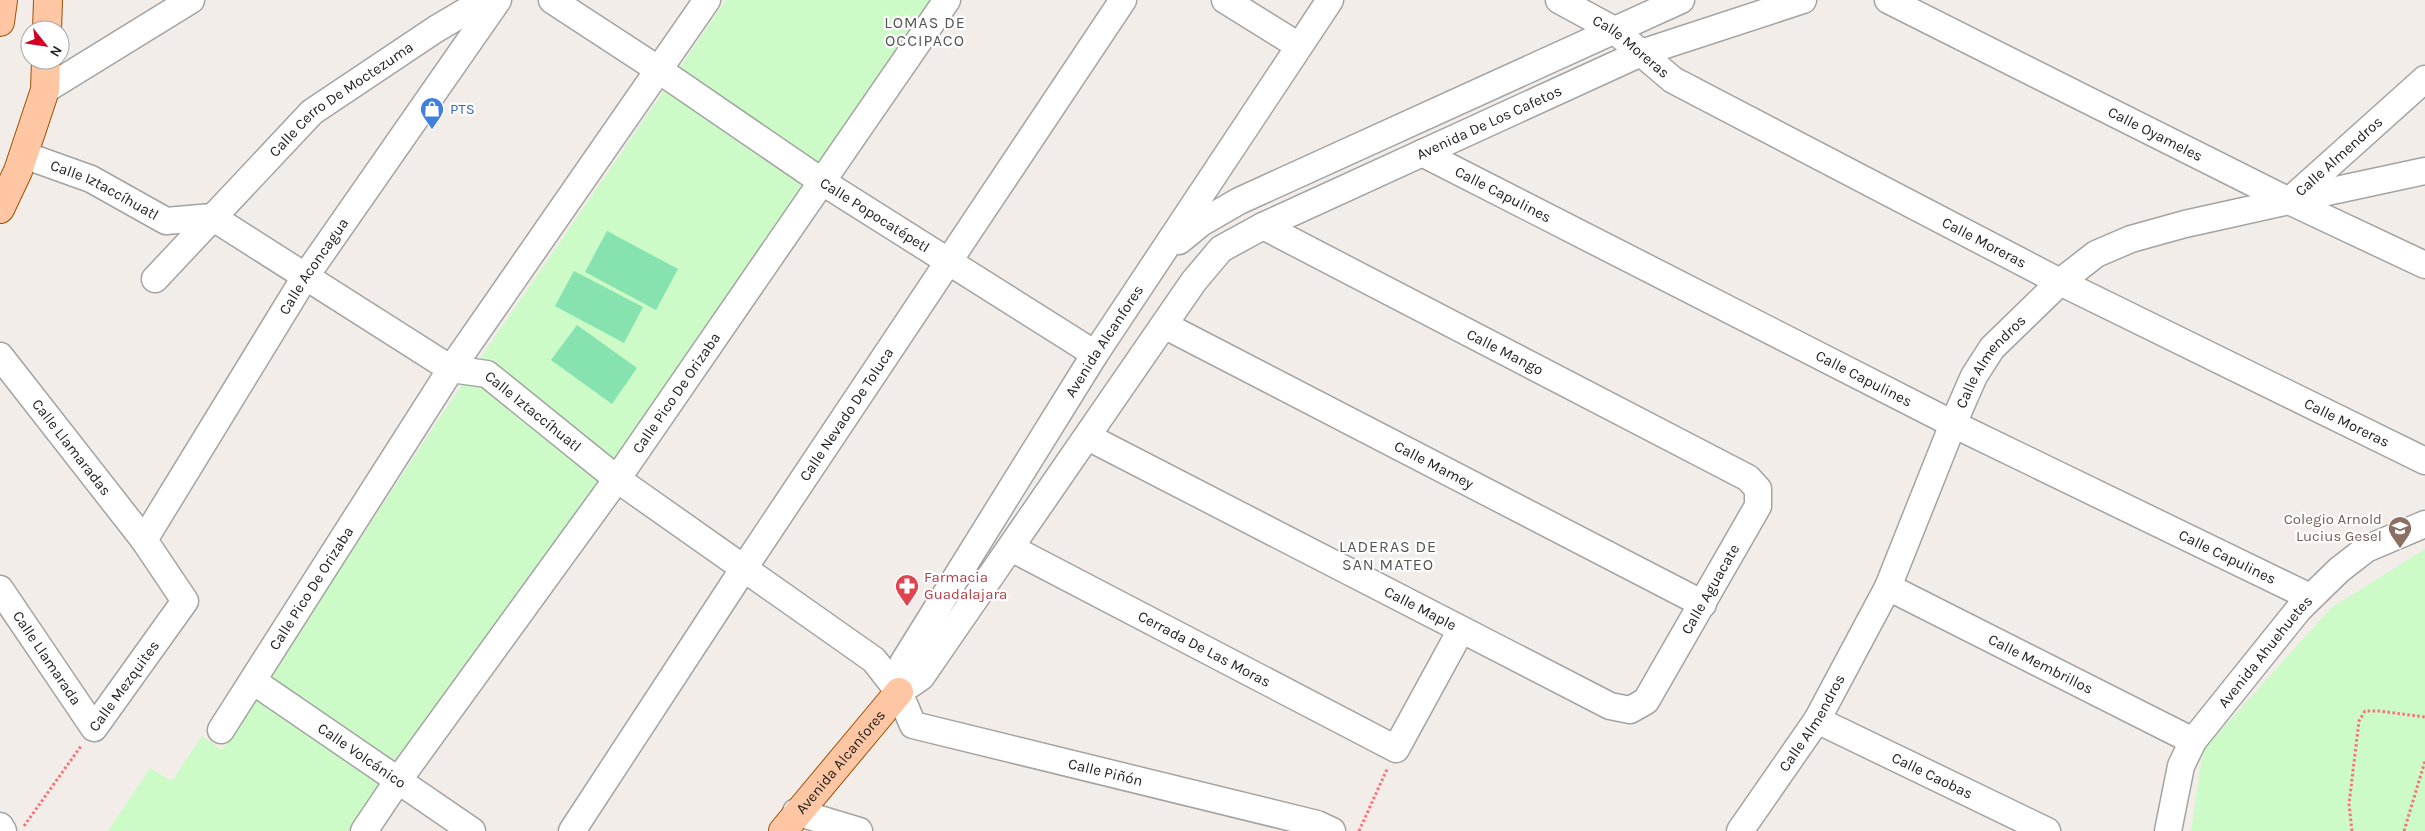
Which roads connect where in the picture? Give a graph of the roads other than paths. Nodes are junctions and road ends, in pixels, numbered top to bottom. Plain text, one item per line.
1 (3, 0) edge
2 (48, 0) edge
3 (191, 0) edge
4 (485, 0) edge
5 (498, 0) edge
6 (552, 0) edge
7 (707, 0) edge
8 (947, 0) edge
9 (1123, 0) edge
10 (1225, 0) edge
11 (1330, 0) edge
12 (1559, 0) edge
13 (1681, 0) edge
14 (1803, 0) edge
15 (1888, 0) edge
16 (47, 20) edge
17 (0, 22) edge
18 (1614, 30) junction
19 (1299, 46) junction
20 (1641, 53) junction
21 (46, 70) edge
22 (659, 70) junction
23 (2425, 79) edge
24 (45, 90) junction
25 (1422, 153) junction
26 (14, 166) edge
27 (2425, 171) edge
28 (821, 182) junction
29 (2289, 200) junction
30 (1, 204) edge
31 (212, 217) junction
32 (1263, 226) junction
33 (1158, 260) junction
34 (950, 261) junction
35 (2425, 265) edge
36 (305, 277) junction
37 (155, 279) dead end
38 (1194, 281) junction
39 (2060, 282) junction
40 (1164, 326) junction
41 (1095, 354) junction
42 (0, 356) edge
43 (451, 369) junction
44 (1952, 424) junction
45 (1088, 437) junction
46 (2425, 461) edge
47 (1748, 478) joint
48 (617, 479) junction
49 (2425, 524) edge
50 (144, 540) junction
51 (1011, 548) junction
52 (744, 568) junction
53 (1888, 587) junction
54 (0, 589) edge
55 (2310, 597) junction
56 (1703, 604) junction
57 (1461, 630) junction
58 (253, 681) junction
59 (899, 692) junction
60 (1646, 701) joint
61 (1817, 720) junction
62 (94, 728) joint
63 (221, 730) dead end
64 (2193, 741) junction
65 (397, 782) junction
66 (790, 822) edge
67 (0, 826) edge
68 (1320, 829) edge
69 (3, 831) edge
70 (364, 831) edge
71 (472, 831) edge
72 (572, 831) edge
73 (859, 831) edge
74 (1740, 831) edge
75 (2047, 831) edge
76 (2168, 831) edge

1 - 17 main road
2 - 16 main road
3 - 24 street
4 - 31 street, Calle Cerro De Moctezuma
5 - 36 street, Calle Aconcagua
6 - 22 street
7 - 22 street, Calle Pico De Orizaba
8 - 28 street, Calle Pico De Orizaba
9 - 34 street, Calle Nevado De Toluca
10 - 19 street
11 - 19 street, Avenida Alcanfores
12 - 18 street, Calle Moreras
13 - 18 street
14 - 20 street, Avenida De Los Cafetos
15 - 29 street, Calle Oyameles
18 - 20 street, Calle Moreras
18 - 33 street
19 - 33 street, Avenida Alcanfores
20 - 25 street, Avenida De Los Cafetos
20 - 39 street, Calle Moreras
21 - 24 main road
22 - 28 street, Calle Popocatépetl
22 - 43 street, Calle Pico De Orizaba
23 - 29 street, Calle Almendros
24 - 26 main road
25 - 32 street, Avenida De Los Cafetos
25 - 44 street, Calle Capulines
26 - 30 main road
26 - 31 street, Calle Iztaccíhuatl
27 - 29 street
28 - 34 street, Calle Popocatépetl
28 - 48 street, Calle Pico De Orizaba
29 - 35 street, Calle Oyameles
29 - 39 street, Calle Almendros
31 - 36 street, Calle Iztaccíhuatl
31 - 37 street, Calle Cerro De Moctezuma
32 - 38 street, Avenida De Los Cafetos
32 - 47 street, Calle Mango
33 - 38 street
33 - 41 street, Avenida Alcanfores
34 - 41 street, Calle Popocatépetl
34 - 52 street, Calle Nevado De Toluca
36 - 43 street, Calle Iztaccíhuatl
36 - 50 street, Calle Aconcagua
38 - 40 street, Avenida Alcanfores
39 - 44 street, Calle Almendros
39 - 46 street, Calle Moreras
40 - 45 street, Avenida Alcanfores
40 - 56 street, Calle Mamey
41 - 59 street, Avenida Alcanfores
42 - 50 street, Calle Llamaradas
43 - 48 street, Calle Iztaccíhuatl
43 - 58 street, Calle Pico De Orizaba
44 - 53 street, Calle Almendros
44 - 55 street, Calle Capulines
45 - 51 street, Avenida Alcanfores
45 - 57 street, Calle Maple
47 - 56 street, Calle Aguacate
48 - 52 street, Calle Iztaccíhuatl
48 - 65 street, Calle Pico De Orizaba
49 - 55 street, Avenida Ahuehuetes
50 - 62 street, Calle Mezquites
51 - 57 street, Cerrada De Las Moras
51 - 59 street, Avenida Alcanfores
52 - 59 street, Calle Iztaccíhuatl
52 - 72 street, Calle Nevado De Toluca
53 - 61 street, Calle Almendros
53 - 64 street, Calle Membrillos
54 - 62 street, Calle Llamarada
55 - 64 street, Avenida Ahuehuetes
56 - 60 street, Calle Aguacate
57 - 60 street, Calle Maple
58 - 63 street, Calle Pico De Orizaba
58 - 65 street, Calle Volcánico
59 - 66 main road, Avenida Alcanfores
59 - 68 street, Calle Piñón
61 - 74 street, Calle Almendros
61 - 75 street, Calle Caobas
64 - 76 street, Avenida Ahuehuetes
65 - 70 street, Calle Pico De Orizaba
65 - 71 street, Calle Volcánico
66 - 73 street
67 - 69 street

